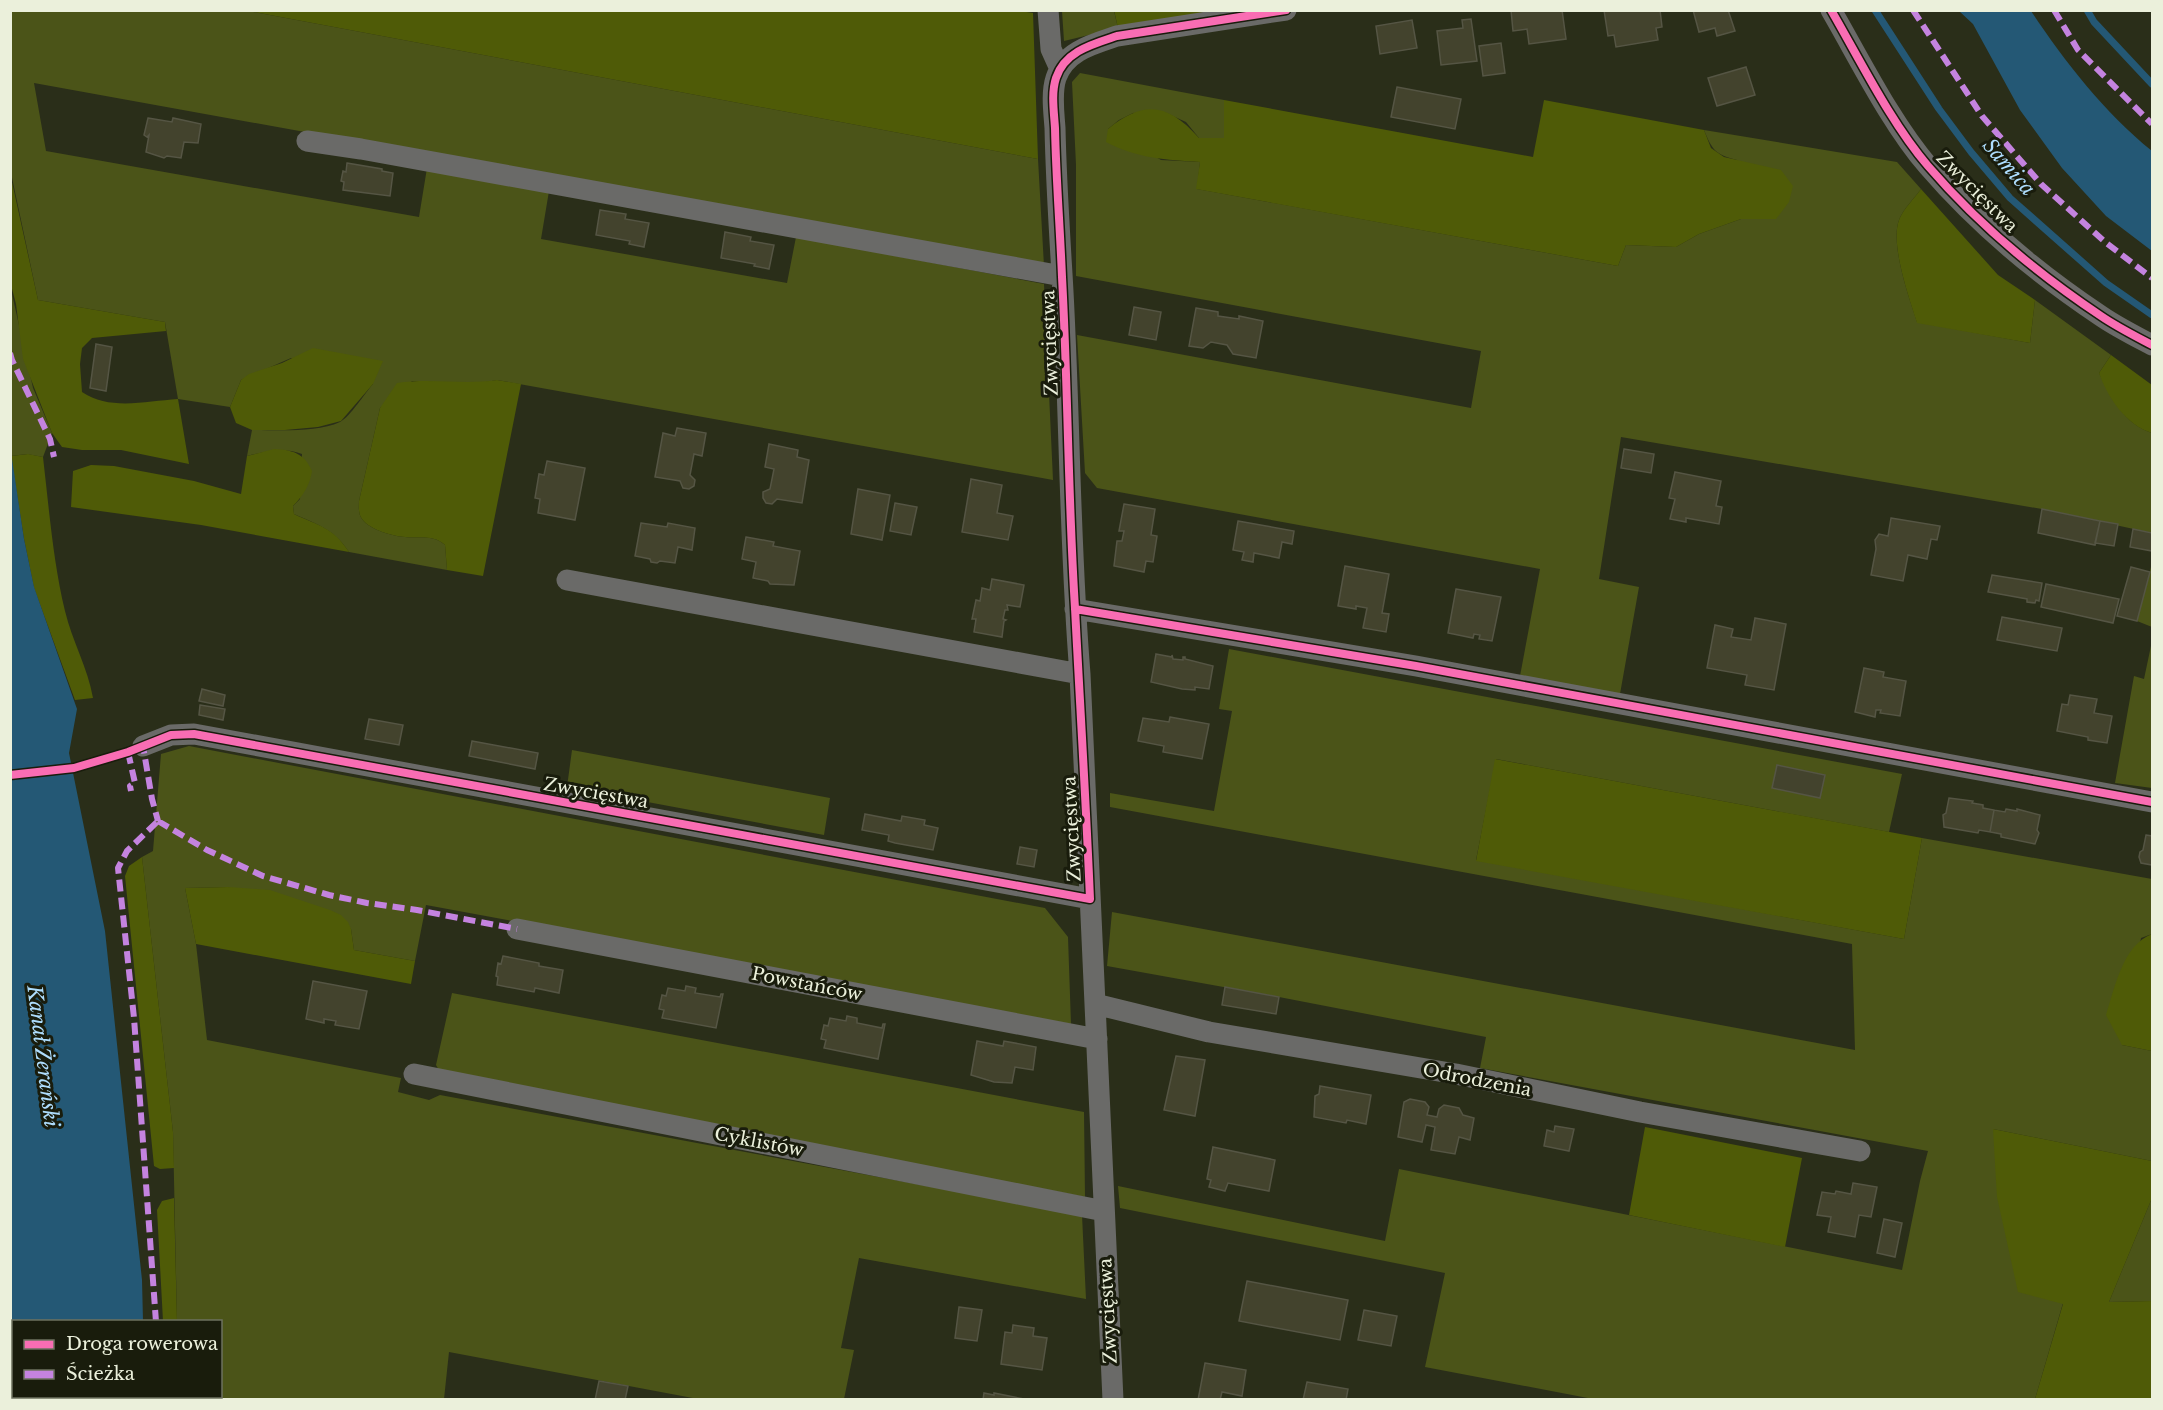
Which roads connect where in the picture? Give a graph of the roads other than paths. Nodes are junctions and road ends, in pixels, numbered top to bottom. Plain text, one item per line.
1 (1048, 10) edge
2 (1286, 10) edge
3 (1831, 10) edge
4 (1060, 69) junction
5 (307, 141) dead end
6 (1062, 276) junction
7 (2152, 345) edge
8 (567, 580) dead end
9 (1075, 609) junction
10 (1080, 674) junction
11 (143, 746) dead end
12 (2152, 802) edge
13 (1090, 899) junction
14 (517, 928) dead end
15 (1095, 1004) junction
16 (1097, 1039) junction
17 (414, 1074) dead end
18 (1860, 1151) dead end
19 (1104, 1210) junction
20 (1113, 1400) edge

1 - 4 street
2 - 4 street
3 - 7 street, Zwycięstwa
4 - 6 street, Zwycięstwa
5 - 6 street
6 - 9 street, Zwycięstwa
8 - 10 street
9 - 10 street, Zwycięstwa
9 - 12 street
10 - 13 street, Zwycięstwa
11 - 13 street, Zwycięstwa
13 - 15 street, Zwycięstwa
14 - 16 street, Powstańców
15 - 16 street, Zwycięstwa
15 - 18 street, Odrodzenia
16 - 19 street, Zwycięstwa
17 - 19 street, Cyklistów
19 - 20 street, Zwycięstwa

